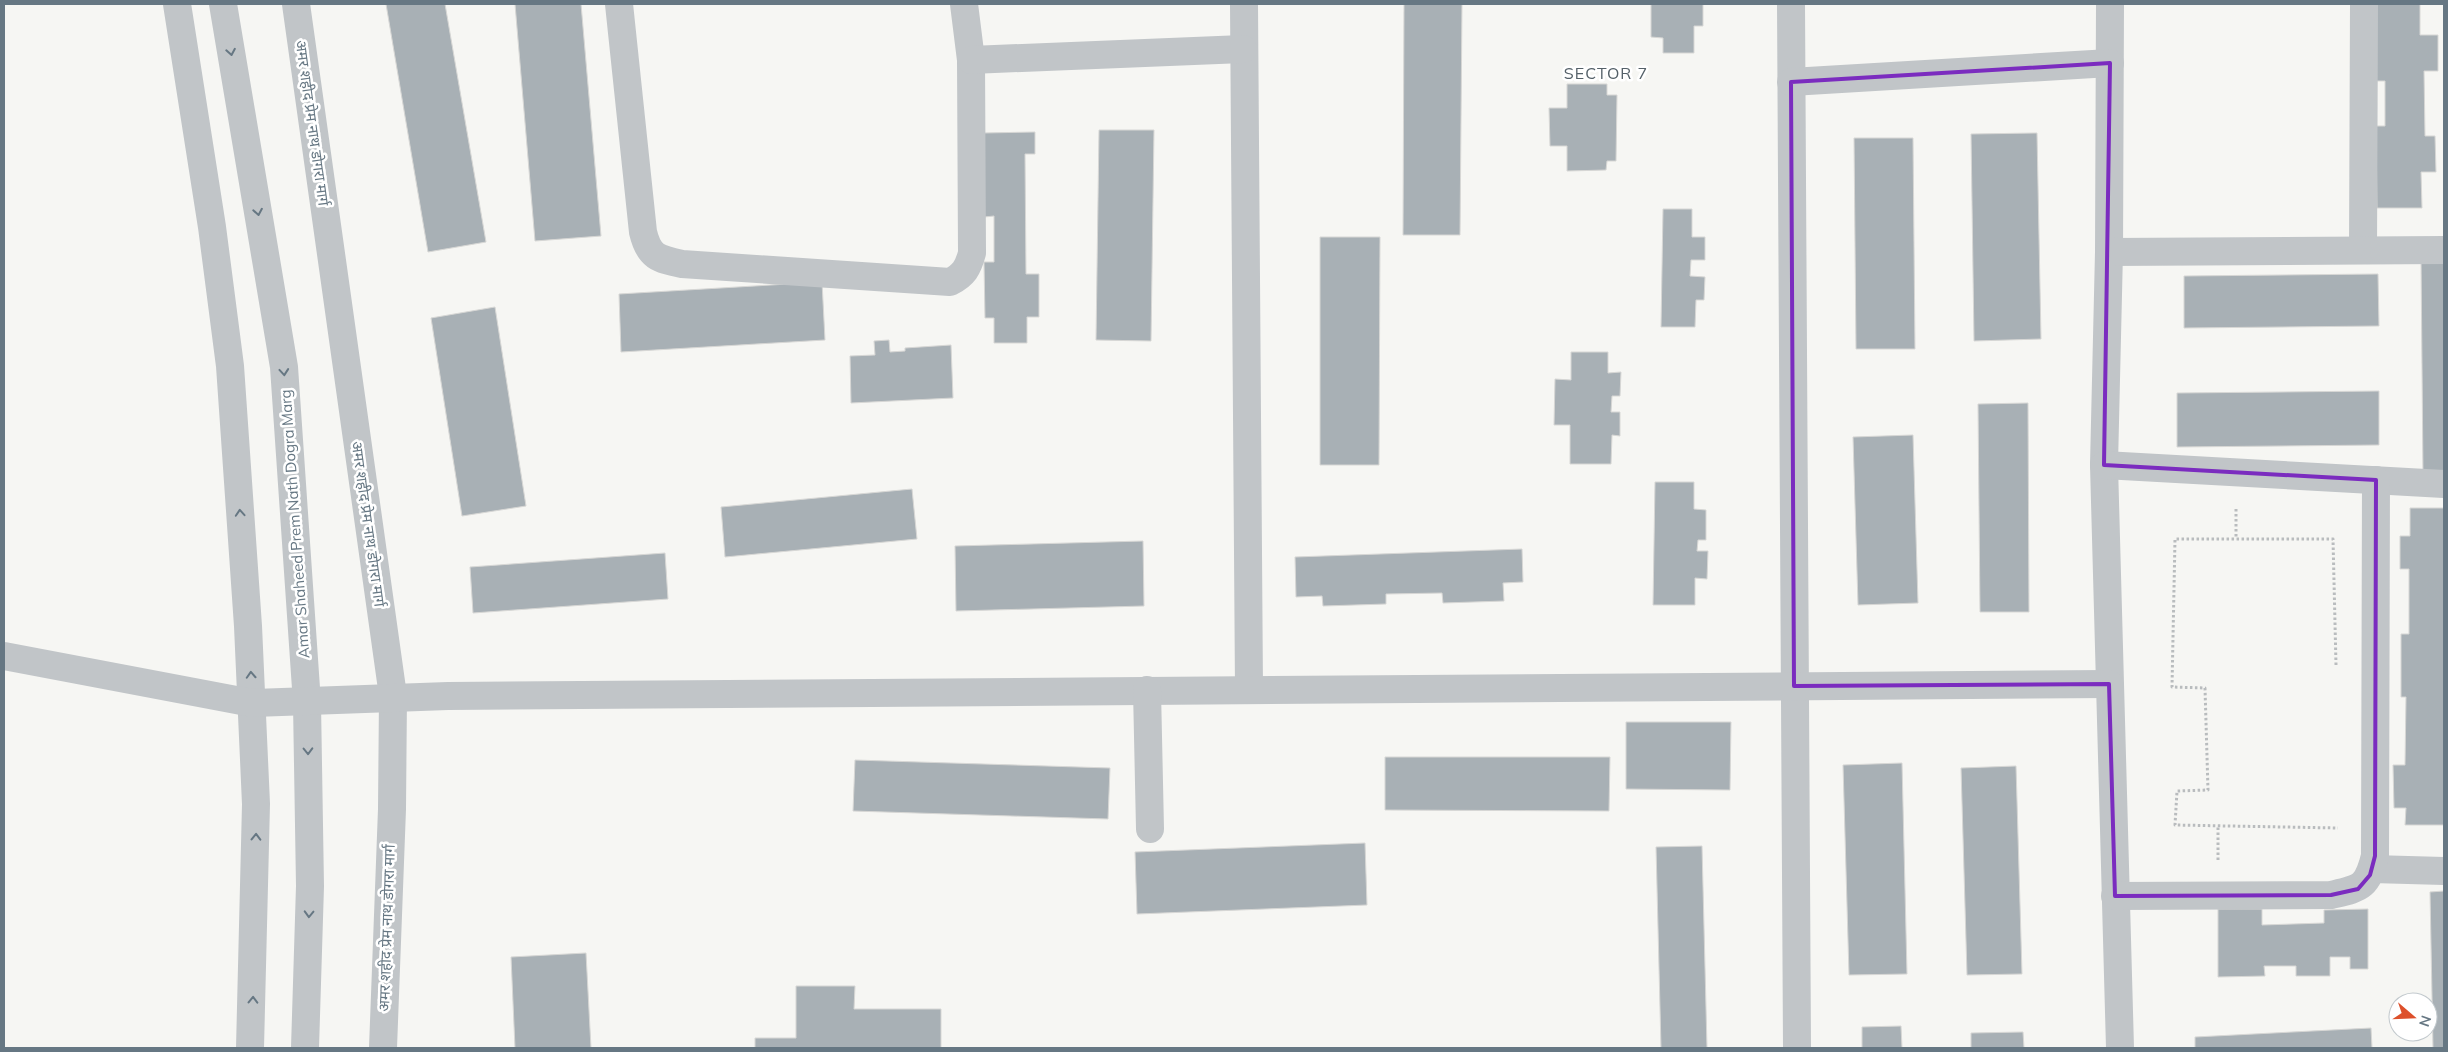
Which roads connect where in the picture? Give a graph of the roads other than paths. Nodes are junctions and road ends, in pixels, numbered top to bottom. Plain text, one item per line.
1 (177, 4) edge
2 (223, 4) edge
3 (296, 4) edge
4 (619, 4) edge
5 (964, 4) edge
6 (1244, 4) edge
7 (1790, 4) edge
8 (2110, 4) edge
9 (2364, 4) edge
10 (1243, 49) junction
11 (971, 60) junction
12 (2110, 63) junction
13 (1791, 82) junction
14 (2363, 249) junction
15 (2444, 250) edge
16 (2109, 252) junction
17 (2104, 465) junction
18 (2376, 480) junction
19 (2444, 484) edge
20 (4, 656) edge
21 (2109, 684) junction
22 (1794, 686) junction
23 (1249, 689) junction
24 (1147, 690) junction
25 (392, 696) junction
26 (307, 702) junction
27 (252, 703) junction
28 (1150, 829) dead end
29 (2372, 869) junction
30 (2444, 871) edge
31 (2115, 896) junction
32 (250, 1048) edge
33 (304, 1048) edge
34 (383, 1048) edge
35 (1797, 1048) edge
36 (2120, 1048) edge

27 -> 1 street
2 -> 26 street, Amar Shaheed Prem Nath Dogra Marg
3 - 25 street, अमर शहीद प्रेम नाथ डोगरा मार्ग
4 - 11 street
5 - 11 street
6 - 10 street
7 - 13 street
8 - 12 street
9 - 14 street
10 - 11 street
10 - 23 street
12 - 13 street
12 - 16 street
13 - 22 street
14 - 15 street
14 - 16 street
16 - 17 street
17 - 18 street
17 - 21 street
18 - 19 street
18 - 29 street
20 - 27 street
21 - 22 street
21 - 31 street
22 - 23 street
22 - 35 street
23 - 24 street
24 - 25 street
24 - 28 street
25 - 26 street
25 - 34 street, अमर शहीद प्रेम नाथ डोगरा मार्ग
26 - 27 street
26 -> 33 street, Amar Shaheed Prem Nath Dogra Marg
32 -> 27 street
29 - 30 street
29 - 31 street
31 - 36 street

